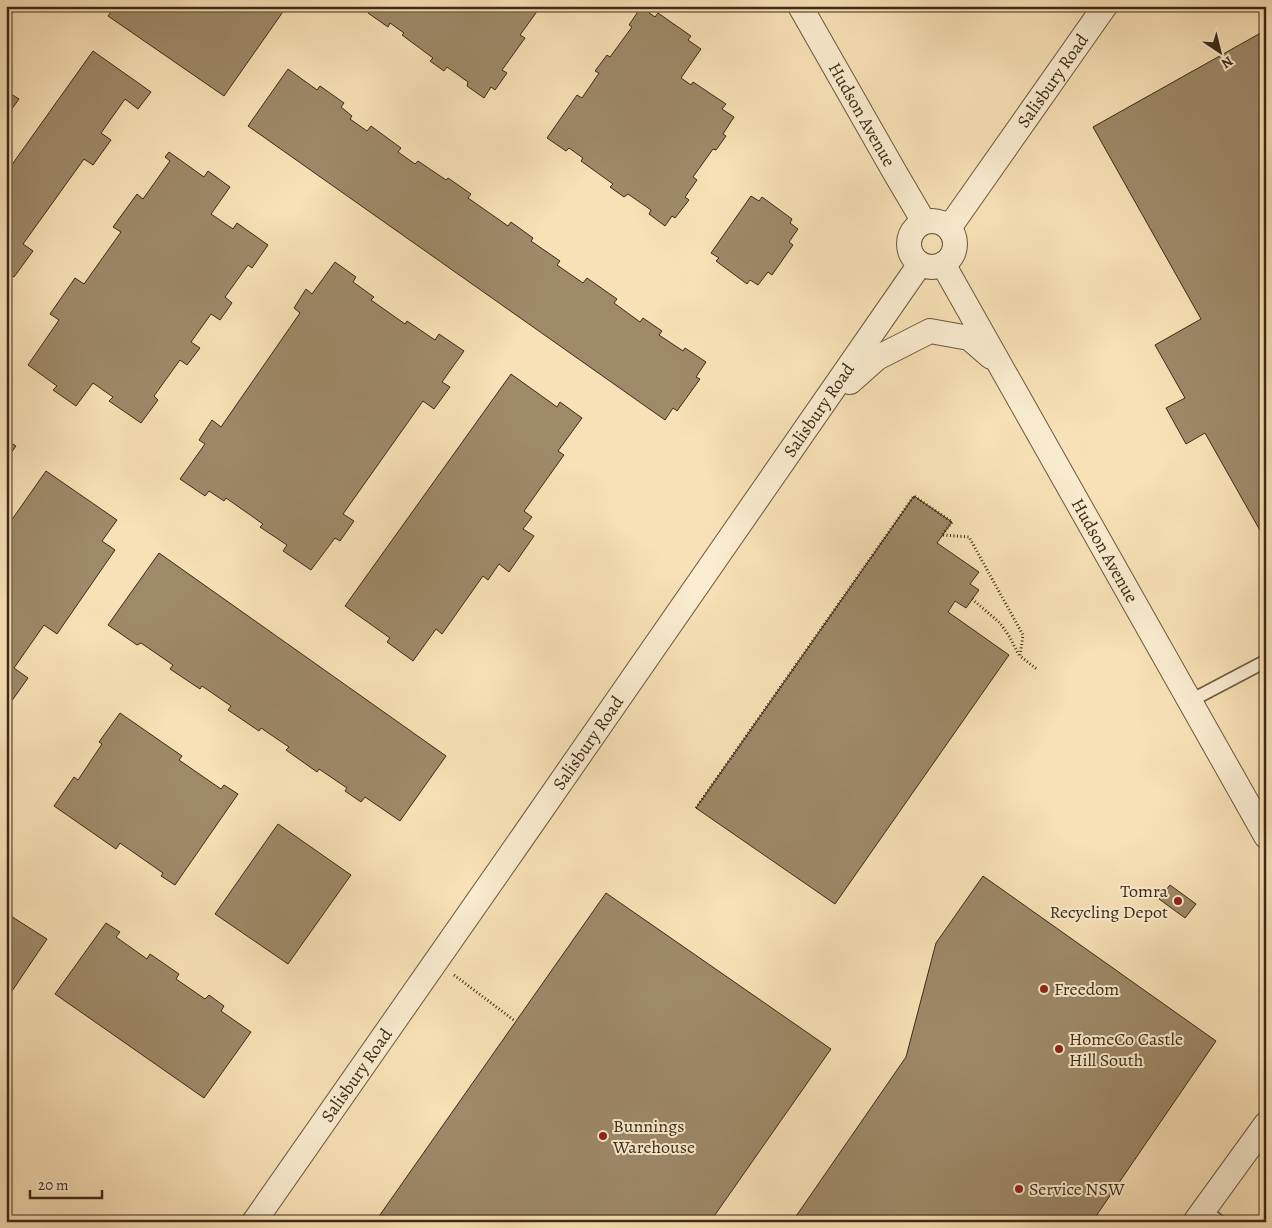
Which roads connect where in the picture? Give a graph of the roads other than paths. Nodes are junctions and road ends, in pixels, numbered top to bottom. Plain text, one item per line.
1 (800, 6) edge
2 (1105, 6) edge
3 (924, 222) junction
4 (949, 228) junction
5 (932, 264) junction
6 (1002, 366) junction
7 (818, 412) junction
8 (1266, 661) edge
9 (1190, 701) junction
10 (1266, 836) edge
11 (1266, 1124) edge
12 (1206, 1218) edge
13 (254, 1222) edge

1 - 3 street, Hudson Avenue
2 - 4 street, Salisbury Road
3 - 4 street
3 - 5 street
4 - 5 street
5 - 6 street, Hudson Avenue
5 - 7 street, Salisbury Road
6 - 7 street
6 - 9 street, Hudson Avenue
7 - 13 street, Salisbury Road
8 - 9 lane
9 - 10 street, Hudson Avenue
11 - 12 street

